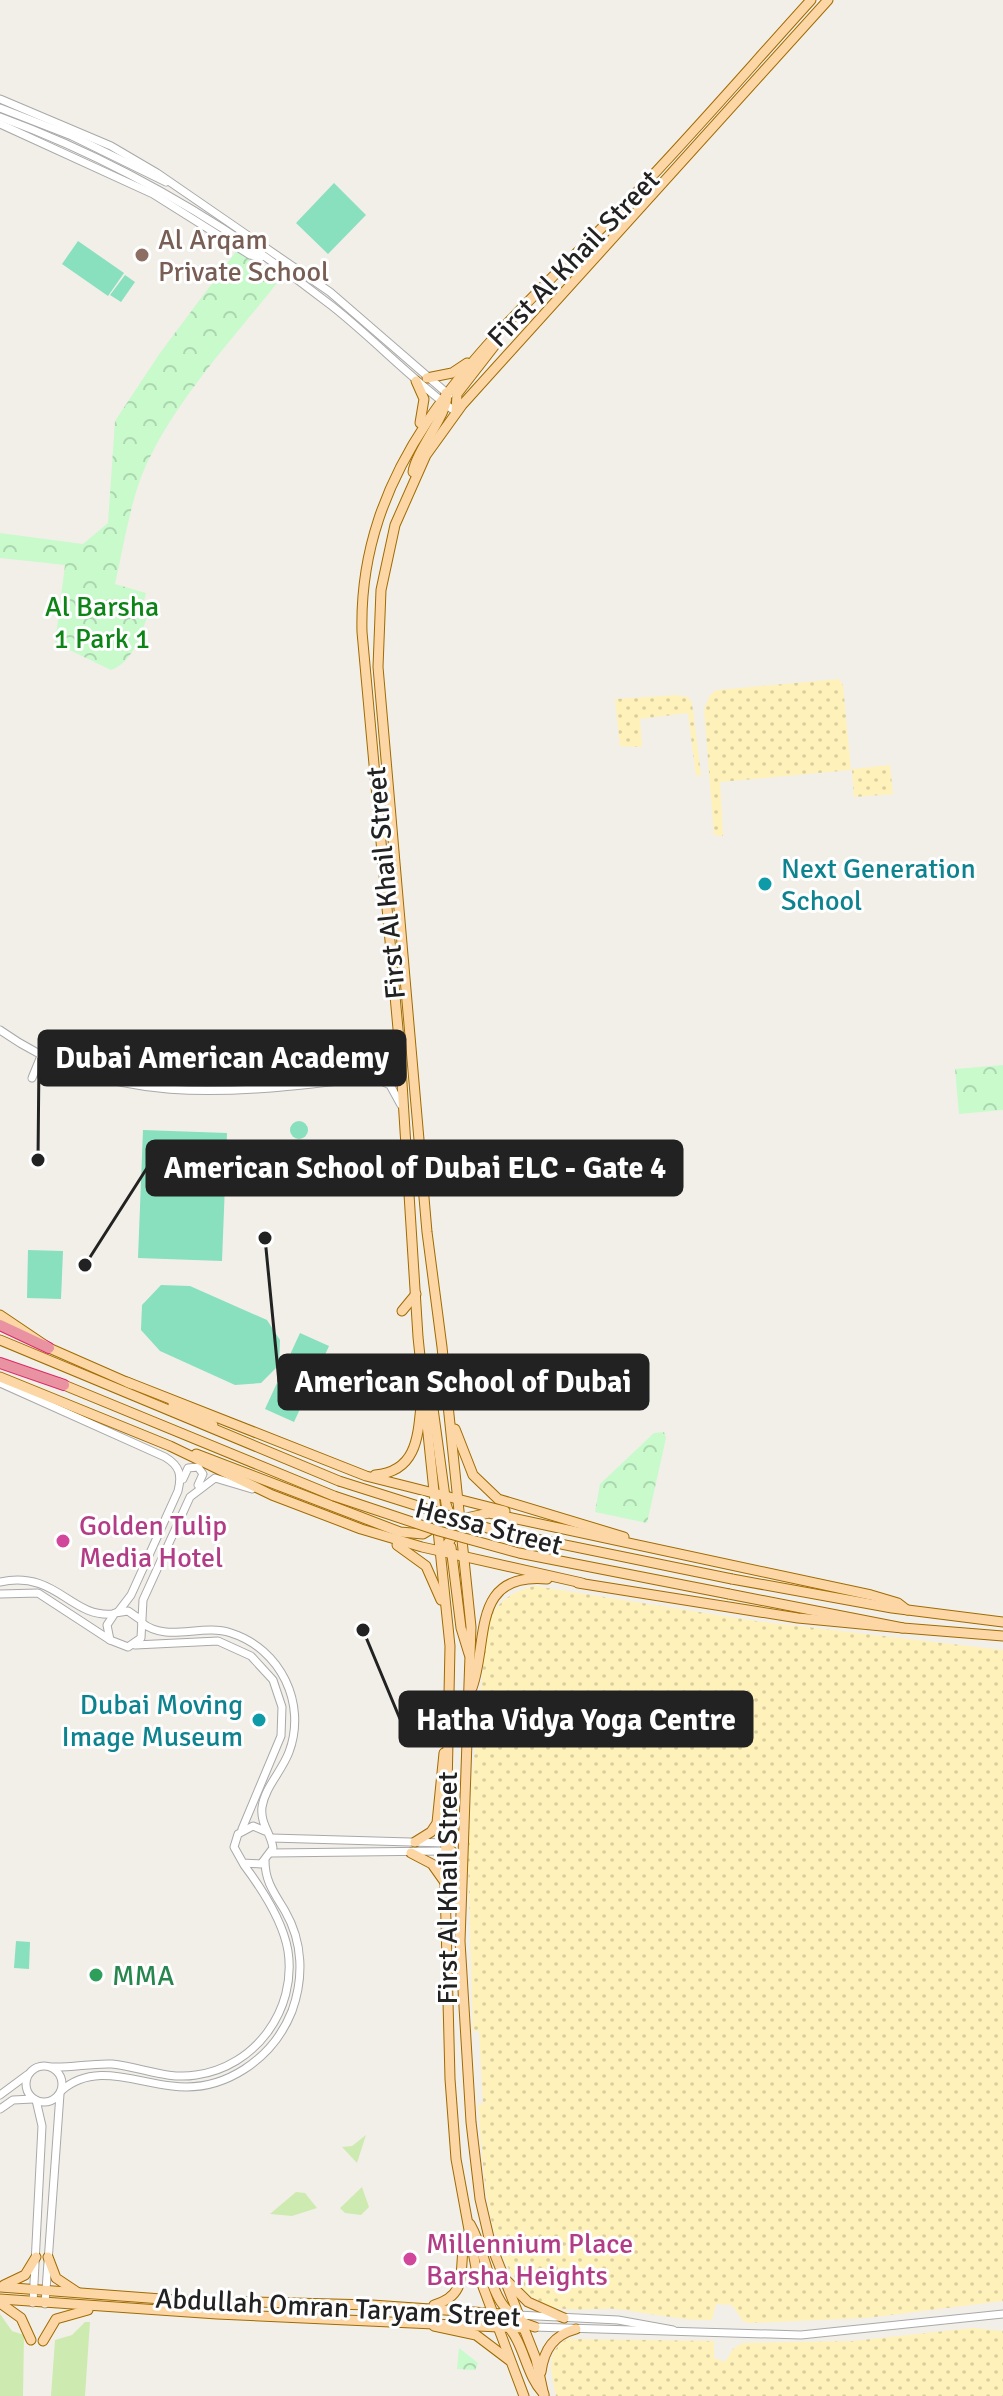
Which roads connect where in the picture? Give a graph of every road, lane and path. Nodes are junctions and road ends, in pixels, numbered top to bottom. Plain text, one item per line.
1 (811, 0) edge
2 (828, 0) edge
3 (795, 37) junction
4 (794, 50) dead end
5 (0, 99) edge
6 (0, 108) edge
7 (0, 117) edge
8 (0, 124) edge
9 (108, 158) junction
10 (167, 183) junction
11 (263, 257) junction
12 (556, 314) dead end
13 (542, 316) junction
14 (501, 331) junction
15 (488, 346) junction
16 (427, 378) junction
17 (416, 381) junction
18 (451, 403) junction
19 (416, 434) junction
20 (378, 808) junction
21 (394, 851) junction
22 (0, 1030) edge
23 (400, 1051) junction
24 (41, 1056) junction
25 (373, 1077) junction
26 (32, 1078) dead end
27 (403, 1109) junction
28 (416, 1294) junction
29 (402, 1311) dead end
30 (0, 1315) edge
31 (0, 1325) edge
32 (0, 1340) edge
33 (419, 1346) junction
34 (49, 1348) junction
35 (0, 1360) edge
36 (0, 1377) edge
37 (127, 1382) junction
38 (0, 1383) edge
39 (64, 1385) joint
40 (426, 1389) junction
41 (449, 1410) junction
42 (237, 1438) junction
43 (170, 1446) junction
44 (366, 1476) junction
45 (178, 1491) junction
46 (272, 1495) junction
47 (445, 1495) junction
48 (190, 1497) junction
49 (445, 1518) junction
50 (537, 1523) junction
51 (361, 1529) junction
52 (454, 1531) junction
53 (460, 1542) junction
54 (662, 1549) junction
55 (447, 1553) junction
56 (488, 1562) junction
57 (0, 1582) edge
58 (582, 1583) junction
59 (0, 1594) edge
60 (907, 1610) junction
61 (116, 1613) junction
62 (446, 1616) junction
63 (142, 1621) junction
64 (1003, 1622) edge
65 (903, 1628) junction
66 (1003, 1636) edge
67 (110, 1640) junction
68 (133, 1645) junction
69 (470, 1695) junction
70 (447, 1746) junction
71 (447, 1772) junction
72 (242, 1830) junction
73 (265, 1831) junction
74 (461, 1837) junction
75 (271, 1838) junction
76 (316, 1839) junction
77 (415, 1842) junction
78 (271, 1853) junction
79 (315, 1853) junction
80 (411, 1853) junction
81 (448, 1854) junction
82 (265, 1861) junction
83 (243, 1863) junction
84 (445, 1884) junction
85 (460, 1941) junction
86 (51, 2067) junction
87 (31, 2071) junction
88 (60, 2092) junction
89 (0, 2095) edge
90 (34, 2099) junction
91 (0, 2109) edge
92 (465, 2218) junction
93 (468, 2233) junction
94 (36, 2257) junction
95 (48, 2257) junction
96 (499, 2270) junction
97 (0, 2286) edge
98 (34, 2289) junction
99 (46, 2291) junction
100 (84, 2295) junction
101 (0, 2301) edge
102 (33, 2303) junction
103 (45, 2304) junction
104 (93, 2307) junction
105 (426, 2308) junction
106 (1003, 2314) edge
107 (564, 2318) junction
108 (498, 2320) junction
109 (517, 2320) junction
110 (423, 2321) junction
111 (535, 2327) joint
112 (576, 2329) junction
113 (675, 2330) junction
114 (31, 2340) dead end
115 (43, 2341) dead end
116 (506, 2343) junction
117 (519, 2345) junction
118 (514, 2367) junction
119 (541, 2375) junction
120 (544, 2395) edge
121 (524, 2396) edge

1 - 14 main road, First Al Khail Street
2 - 3 main road, First Al Khail Street
3 - 4 main road
3 - 13 main road, First Al Khail Street
5 - 10 street
6 - 9 street
7 - 9 street
8 - 11 street
9 - 10 street
9 - 11 street
10 - 16 street
11 - 17 street
12 - 13 main road
13 - 18 main road, First Al Khail Street
14 - 15 main road, First Al Khail Street
14 - 18 main road
15 - 16 main road
15 - 18 main road, First Al Khail Street
16 - 18 street
17 - 18 street
17 - 19 main road
18 - 19 main road, First Al Khail Street
18 - 21 main road, First Al Khail Street
19 - 20 main road, First Al Khail Street
20 - 21 main road
20 - 23 main road, First Al Khail Street
21 - 41 main road, First Al Khail Street
22 - 24 street
23 - 25 street
23 - 27 main road, First Al Khail Street
24 - 25 street
24 - 26 street
25 - 27 street
27 - 28 main road, First Al Khail Street
28 - 29 main road
28 - 33 main road, First Al Khail Street
30 - 34 main road
31 - 34 highway
32 - 42 main road, Hessa Street
33 - 40 main road, First Al Khail Street
33 - 47 main road
34 - 37 main road
35 - 39 highway
36 - 43 main road
37 - 42 main road
37 - 44 main road
38 - 45 street
39 - 65 main road, Hessa Street, bridge
40 - 44 main road
40 - 47 main road, First Al Khail Street
41 - 47 main road, First Al Khail Street
41 - 54 main road
42 - 60 main road, Hessa Street, bridge
43 - 46 main road
43 - 49 main road
44 - 47 main road
45 - 48 street
45 - 61 street
46 - 48 street
46 - 51 main road
47 - 49 main road
47 - 50 main road
47 - 52 main road, First Al Khail Street
48 - 63 street
49 - 52 main road
49 - 55 main road, First Al Khail Street
50 - 52 main road
50 - 54 main road
51 - 55 main road
51 - 62 main road
52 - 53 main road, First Al Khail Street
52 - 55 main road
53 - 55 main road, First Al Khail Street
53 - 56 main road
54 - 60 main road
55 - 56 main road
55 - 62 main road, First Al Khail Street
55 - 69 main road, First Al Khail Street
56 - 58 main road
57 - 61 street
58 - 65 main road
58 - 69 main road
59 - 67 street
60 - 64 main road, Hessa Street
61 - 63 street
61 - 67 street
62 - 70 main road, First Al Khail Street
63 - 68 street
63 - 73 street
65 - 66 main road, Hessa Street
67 - 68 street
68 - 72 street
69 - 74 main road, First Al Khail Street
70 - 71 main road, First Al Khail Street
70 - 77 main road
71 - 74 main road
71 - 81 main road, First Al Khail Street
72 - 73 street
72 - 83 street
73 - 75 street
74 - 81 main road
74 - 85 main road, First Al Khail Street
75 - 76 street
75 - 78 street
76 - 77 street
76 - 79 street
77 - 81 street
78 - 79 street
78 - 82 street
79 - 80 street
80 - 81 street
80 - 84 main road
81 - 84 main road, First Al Khail Street
81 - 85 main road
82 - 83 street
82 - 88 street
83 - 86 street
84 - 92 main road, First Al Khail Street
85 - 96 main road, First Al Khail Street
86 - 87 street
86 - 88 street
87 - 89 street
87 - 90 street
88 - 90 street
88 - 95 street
90 - 91 street
90 - 94 street
92 - 93 main road, First Al Khail Street
92 - 109 main road
93 - 105 main road
93 - 108 main road, First Al Khail Street
94 - 97 main road
94 - 98 street
95 - 99 street
95 - 100 main road
96 - 107 main road
96 - 109 main road, First Al Khail Street
97 - 98 main road, Abdullah Omran Taryam Street
98 - 99 main road, Abdullah Omran Taryam Street
98 - 102 street
99 - 100 main road, Abdullah Omran Taryam Street
99 - 103 street
100 - 105 main road, Abdullah Omran Taryam Street
101 - 102 main road, Abdullah Omran Taryam Street
101 - 114 main road
102 - 103 main road, Abdullah Omran Taryam Street
103 - 104 main road, Abdullah Omran Taryam Street
104 - 110 main road, Abdullah Omran Taryam Street
104 - 115 main road
105 - 108 main road, Abdullah Omran Taryam Street
106 - 113 street, Abdullah Omran Taryam Street
107 - 109 street, Abdullah Omran Taryam Street
107 - 113 street, Abdullah Omran Taryam Street
108 - 109 main road, Abdullah Omran Taryam Street
108 - 109 main road, Abdullah Omran Taryam Street
108 - 110 main road, Abdullah Omran Taryam Street
108 - 116 main road, First Al Khail Street
108 - 117 main road
109 - 111 main road
109 - 119 main road, First Al Khail Street
110 - 118 main road
111 - 112 street, Abdullah Omran Taryam Street
112 - 113 street, Abdullah Omran Taryam Street
112 - 119 main road
116 - 117 main road
116 - 118 main road, First Al Khail Street
117 - 120 main road
118 - 121 main road, First Al Khail Street
119 - 120 main road, First Al Khail Street

